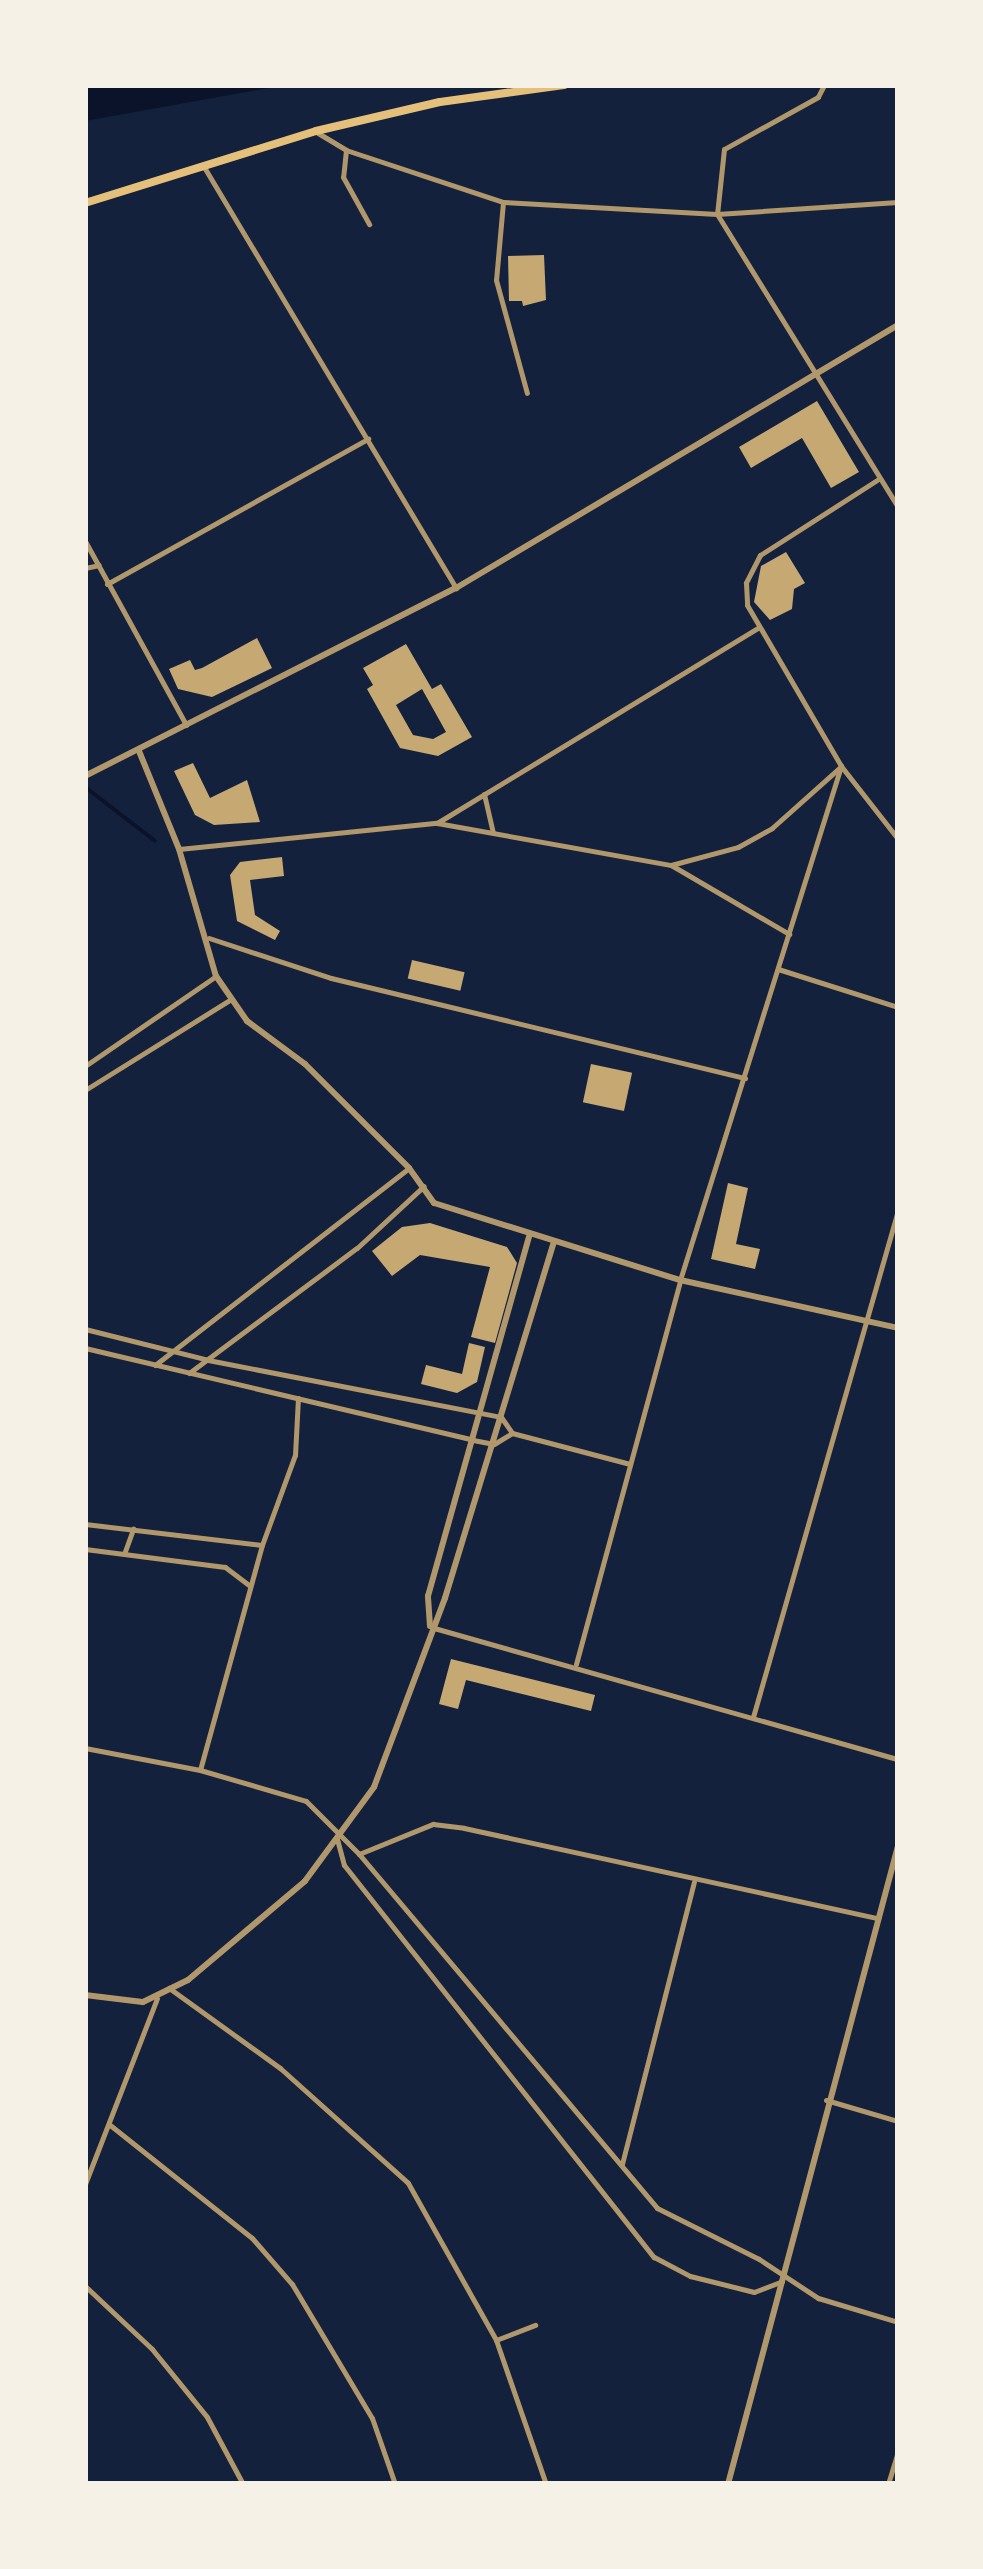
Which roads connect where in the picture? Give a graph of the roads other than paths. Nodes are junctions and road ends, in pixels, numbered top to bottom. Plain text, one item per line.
1 (564, 85) edge
2 (824, 85) edge
3 (316, 131) junction
4 (346, 150) junction
5 (203, 164) junction
6 (504, 202) junction
7 (898, 202) edge
8 (85, 203) edge
9 (718, 214) junction
10 (369, 224) dead end
11 (898, 325) edge
12 (815, 376) junction
13 (527, 393) dead end
14 (368, 439) junction
15 (878, 479) junction
16 (898, 507) edge
17 (85, 541) edge
18 (99, 565) junction
19 (85, 568) edge
20 (107, 584) junction
21 (456, 588) junction
22 (758, 628) junction
23 (186, 725) junction
24 (139, 750) junction
25 (841, 766) junction
26 (88, 774) edge
27 (484, 794) junction
28 (437, 822) junction
29 (493, 833) junction
30 (898, 839) edge
31 (179, 849) junction
32 (671, 865) junction
33 (789, 934) junction
34 (209, 938) junction
35 (778, 969) junction
36 (216, 976) junction
37 (232, 998) junction
38 (898, 1007) edge
39 (85, 1066) edge
40 (745, 1078) junction
41 (85, 1090) edge
42 (408, 1168) junction
43 (424, 1186) junction
44 (898, 1210) edge
45 (529, 1236) junction
46 (554, 1242) junction
47 (680, 1280) junction
48 (865, 1318) junction
49 (898, 1328) edge
50 (85, 1329) edge
51 (85, 1348) edge
52 (175, 1350) junction
53 (208, 1360) junction
54 (155, 1365) junction
55 (188, 1373) junction
56 (298, 1398) junction
57 (479, 1412) junction
58 (501, 1417) junction
59 (512, 1433) junction
60 (472, 1440) junction
61 (494, 1444) junction
62 (630, 1464) junction
63 (85, 1524) edge
64 (134, 1530) junction
65 (262, 1545) junction
66 (85, 1548) edge
67 (124, 1554) junction
68 (251, 1587) junction
69 (430, 1627) junction
70 (576, 1664) junction
71 (753, 1717) junction
72 (85, 1748) edge
73 (898, 1759) edge
74 (200, 1770) junction
75 (337, 1839) junction
76 (898, 1846) edge
77 (359, 1854) junction
78 (694, 1882) junction
79 (878, 1918) junction
80 (168, 1987) junction
81 (85, 1995) edge
82 (158, 1998) junction
83 (826, 2100) junction
84 (898, 2121) edge
85 (110, 2126) junction
86 (622, 2164) junction
87 (85, 2184) edge
88 (784, 2280) junction
89 (85, 2286) edge
90 (898, 2322) edge
91 (535, 2325) dead end
92 (496, 2340) junction
93 (898, 2452) edge
94 (242, 2484) edge
95 (395, 2484) edge
96 (546, 2484) edge
97 (728, 2484) edge
98 (888, 2484) edge

1 - 3 highway
2 - 9 street
3 - 4 street
3 - 5 highway
4 - 6 street
4 - 10 street
5 - 8 highway
5 - 14 street
6 - 9 street
6 - 13 street
7 - 9 street
9 - 12 street
11 - 12 street
12 - 15 street
12 - 21 street
14 - 20 street
14 - 21 street
15 - 16 street
15 - 22 street
17 - 18 street
18 - 19 street
18 - 20 street
20 - 23 street
21 - 23 street
22 - 25 street
22 - 27 street
23 - 24 street
24 - 26 street
24 - 31 street
25 - 30 street
25 - 32 street
25 - 33 street
27 - 28 street
27 - 29 street
28 - 29 street
28 - 31 street
29 - 32 street
31 - 34 street
32 - 33 street
33 - 35 street
34 - 36 street
34 - 40 street
35 - 38 street
35 - 40 street
36 - 37 street
36 - 39 street
37 - 41 street
37 - 42 street
40 - 47 street
42 - 43 street
42 - 52 street
43 - 45 street
43 - 53 street
44 - 48 street
45 - 46 street
45 - 57 street
46 - 47 street
46 - 58 street
47 - 48 street
47 - 62 street
48 - 49 street
48 - 71 street
50 - 52 street
51 - 54 street
52 - 53 street
52 - 54 street
53 - 55 street
53 - 57 street
54 - 55 street
55 - 56 street
56 - 60 street
56 - 65 street
57 - 58 street
57 - 60 street
58 - 59 street
58 - 61 street
59 - 61 street
59 - 62 street
60 - 61 street
60 - 69 street
61 - 69 street
62 - 70 street
63 - 64 street
64 - 65 street
64 - 67 street
65 - 68 street
66 - 67 street
67 - 68 street
68 - 74 street
69 - 70 street
69 - 75 street
70 - 71 street
71 - 73 street
72 - 74 street
74 - 75 street
75 - 77 street
75 - 80 street
75 - 88 street
76 - 79 street
77 - 78 street
77 - 86 street
78 - 79 street
78 - 86 street
79 - 83 street
80 - 82 street
80 - 92 street
81 - 82 street
82 - 85 street
83 - 84 street
83 - 88 street
85 - 87 street
85 - 95 street
86 - 88 street
88 - 90 street
88 - 97 street
89 - 94 street
91 - 92 street
92 - 96 street
93 - 98 street

